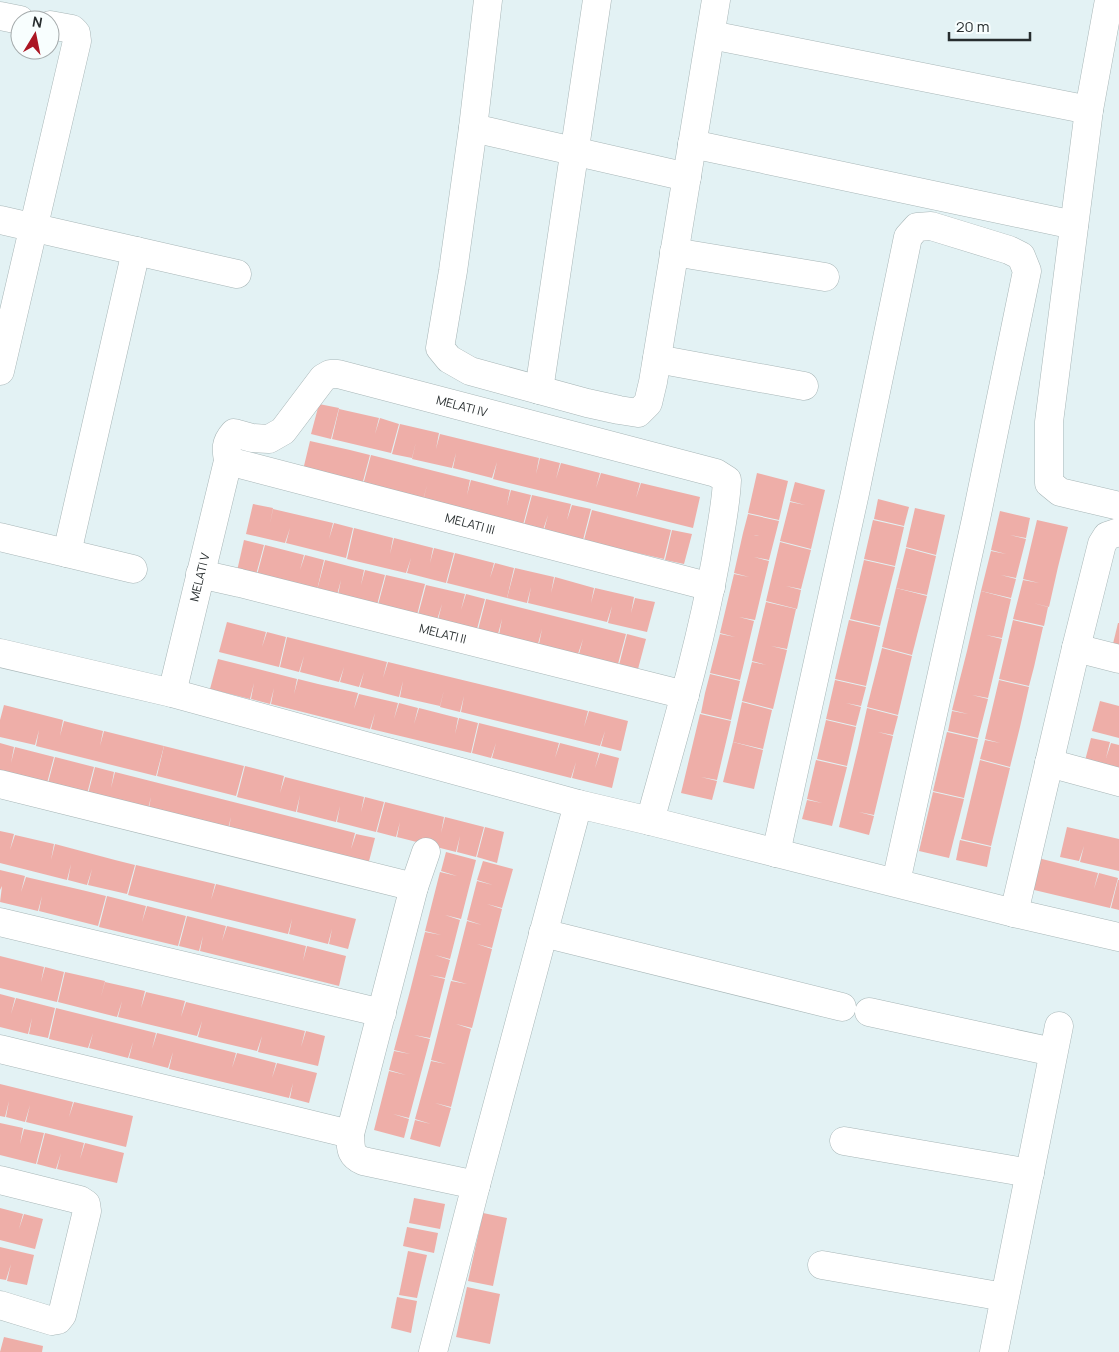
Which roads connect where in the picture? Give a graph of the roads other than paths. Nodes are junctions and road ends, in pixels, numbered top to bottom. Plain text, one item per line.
1 (488, 0) edge
2 (597, 0) edge
3 (716, 0) edge
4 (1109, 0) edge
5 (60, 27) edge
6 (711, 35) junction
7 (1089, 110) junction
8 (473, 128) junction
9 (692, 144) junction
10 (575, 152) junction
11 (687, 177) junction
12 (0, 220) edge
13 (1074, 225) junction
14 (33, 227) junction
15 (136, 251) junction
16 (674, 252) junction
17 (237, 274) dead end
18 (825, 277) dead end
19 (657, 359) junction
20 (0, 372) edge
21 (804, 386) dead end
22 (539, 390) junction
23 (228, 461) junction
24 (1119, 506) edge
25 (1119, 532) edge
26 (0, 537) edge
27 (67, 553) junction
28 (133, 569) dead end
29 (200, 574) junction
30 (711, 588) junction
31 (1076, 648) junction
32 (0, 653) edge
33 (1119, 659) edge
34 (172, 693) junction
35 (685, 695) junction
36 (1049, 763) junction
37 (1119, 782) edge
38 (0, 784) edge
39 (578, 804) junction
40 (650, 821) junction
41 (426, 852) dead end
42 (776, 852) junction
43 (896, 882) junction
44 (414, 887) junction
45 (1014, 912) junction
46 (0, 922) edge
47 (543, 933) junction
48 (1119, 937) edge
49 (842, 1007) dead end
50 (869, 1012) dead end
51 (382, 1013) junction
52 (1059, 1026) dead end
53 (0, 1049) edge
54 (1053, 1052) junction
55 (350, 1134) junction
56 (844, 1141) dead end
57 (1030, 1173) junction
58 (0, 1180) edge
59 (476, 1185) junction
60 (822, 1266) dead end
61 (1004, 1297) junction
62 (0, 1305) edge
63 (433, 1352) edge
64 (994, 1352) edge

1 - 8 street
2 - 10 street
3 - 6 street
4 - 7 street
5 - 14 street
6 - 7 street
6 - 9 street
7 - 13 street
8 - 10 street
8 - 22 street
9 - 11 street
9 - 13 street
10 - 11 street
10 - 22 street
11 - 16 street
12 - 14 street
13 - 24 street
14 - 15 street
14 - 20 street
15 - 17 street
15 - 27 street
16 - 18 street
16 - 19 street
19 - 21 street
19 - 22 street
23 - 29 street, MELATI V
23 - 30 street, MELATI III
23 - 30 street, MELATI IV
25 - 31 street
26 - 27 street
27 - 28 street
29 - 34 street, MELATI V
29 - 35 street, MELATI II
30 - 35 street
31 - 33 street
31 - 36 street
32 - 34 street
34 - 39 street
35 - 40 street
36 - 37 street
36 - 45 street
38 - 44 street
39 - 40 street
39 - 47 street
40 - 42 street
41 - 44 street
42 - 43 street
42 - 43 street
43 - 45 street
44 - 51 street
45 - 48 street
46 - 51 street
47 - 49 street
47 - 59 street
50 - 54 street
51 - 55 street
52 - 54 street
53 - 55 street
54 - 57 street
55 - 59 street
56 - 57 street
57 - 61 street
58 - 62 street
59 - 63 street
60 - 61 street
61 - 64 street

